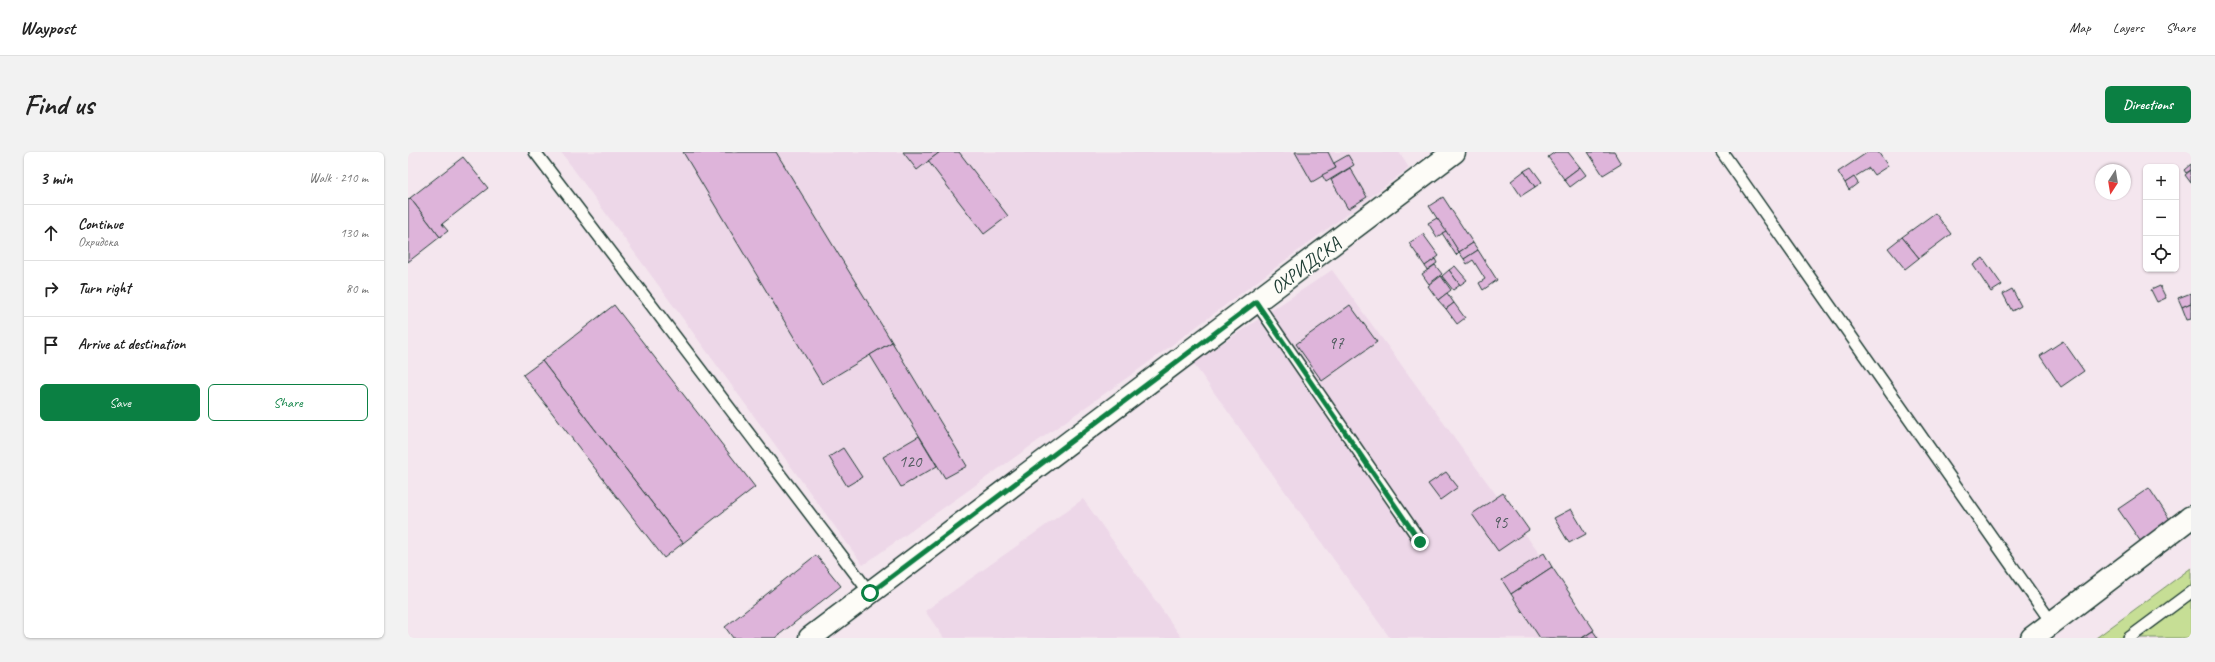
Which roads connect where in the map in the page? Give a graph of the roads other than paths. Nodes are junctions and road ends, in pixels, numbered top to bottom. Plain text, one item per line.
1 (535, 152) edge
2 (1454, 152) edge
3 (1722, 152) edge
4 (1256, 302) junction
5 (2191, 517) edge
6 (1420, 542) dead end
7 (2191, 592) edge
8 (870, 593) junction
9 (2052, 623) junction
10 (810, 638) edge
11 (2032, 638) edge
12 (2129, 638) edge

1 - 8 lane
2 - 4 street, ОХРИДСКА
3 - 9 lane
4 - 6 lane
4 - 8 street, ОХРИДСКА
5 - 9 street
7 - 12 lane
8 - 10 street, ОХРИДСКА
9 - 11 street

